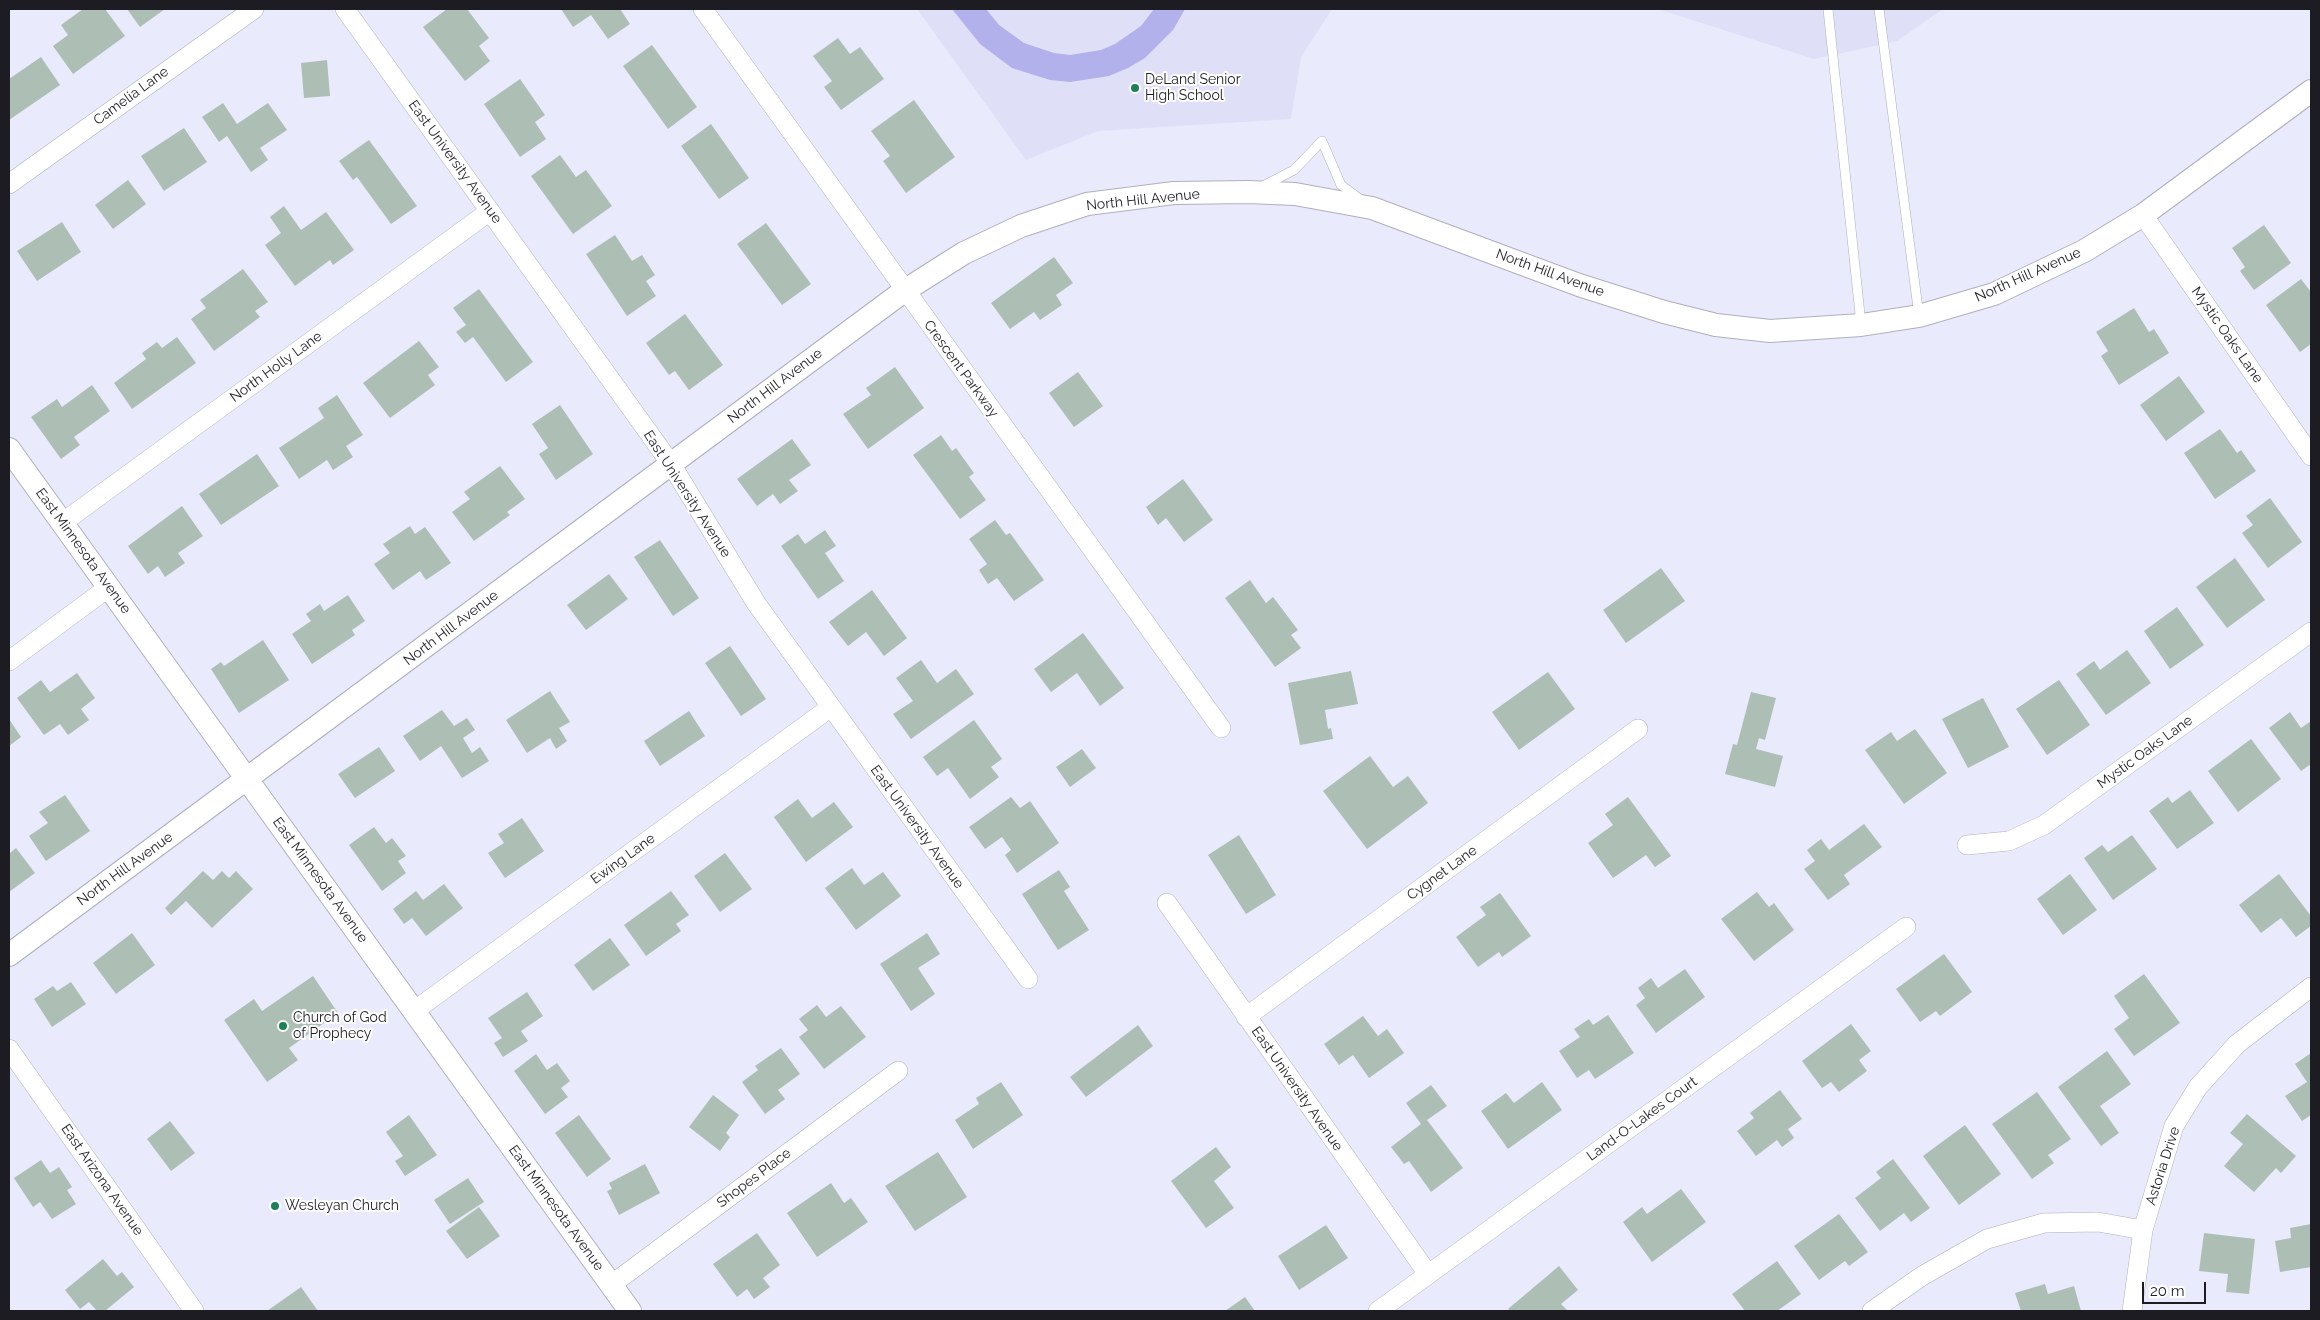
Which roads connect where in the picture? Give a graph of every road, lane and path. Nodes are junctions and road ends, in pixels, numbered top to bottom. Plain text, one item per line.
1 (254, 9) edge
2 (345, 9) edge
3 (703, 9) edge
4 (1828, 9) edge
5 (1879, 9) edge
6 (2311, 91) edge
7 (9, 184) edge
8 (1248, 192) junction
9 (1372, 208) junction
10 (490, 211) junction
11 (2143, 214) junction
12 (904, 291) junction
13 (1919, 316) junction
14 (1861, 325) junction
15 (9, 449) edge
16 (2311, 456) edge
17 (671, 464) junction
18 (62, 523) junction
19 (109, 587) junction
20 (2311, 632) edge
21 (9, 661) edge
22 (831, 707) junction
23 (1221, 728) dead end
24 (1638, 728) dead end
25 (248, 780) junction
26 (1967, 845) dead end
27 (1167, 903) dead end
28 (1906, 927) dead end
29 (9, 955) edge
30 (1028, 980) dead end
31 (2311, 987) edge
32 (414, 1011) junction
33 (1246, 1017) junction
34 (9, 1049) edge
35 (898, 1071) dead end
36 (2143, 1230) junction
37 (1428, 1274) junction
38 (612, 1285) junction
39 (194, 1311) edge
40 (630, 1311) edge
41 (1378, 1311) edge
42 (1872, 1311) edge
43 (2132, 1311) edge

1 - 7 street, Camelia Lane
2 - 10 street, East University Avenue
3 - 12 street, Crescent Parkway
4 - 14 lane
5 - 13 lane
6 - 11 street, North Hill Avenue
8 - 9 street, North Hill Avenue
8 - 9 lane
8 - 12 street, North Hill Avenue
9 - 14 street, North Hill Avenue
10 - 17 street, East University Avenue
10 - 18 street, North Holly Lane
11 - 13 street, North Hill Avenue
11 - 16 street, Mystic Oaks Lane
12 - 17 street, North Hill Avenue
12 - 23 street, Crescent Parkway
13 - 14 street, North Hill Avenue
15 - 18 street, East Minnesota Avenue
17 - 22 street, East University Avenue
17 - 25 street, North Hill Avenue
18 - 19 street, East Minnesota Avenue
19 - 21 street
19 - 25 street, East Minnesota Avenue
20 - 26 street, Mystic Oaks Lane
22 - 30 street, East University Avenue
22 - 32 street, Ewing Lane
24 - 33 street, Cygnet Lane
25 - 29 street, North Hill Avenue
25 - 32 street, East Minnesota Avenue
27 - 33 street, East University Avenue
28 - 37 street, Land-O-Lakes Court
31 - 36 street, Astoria Drive
32 - 38 street, East Minnesota Avenue
33 - 37 street, East University Avenue
34 - 39 street, East Arizona Avenue
35 - 38 street, Shopes Place
36 - 42 street
36 - 43 street, Astoria Drive
37 - 41 street, Land-O-Lakes Court
38 - 40 street, East Minnesota Avenue

